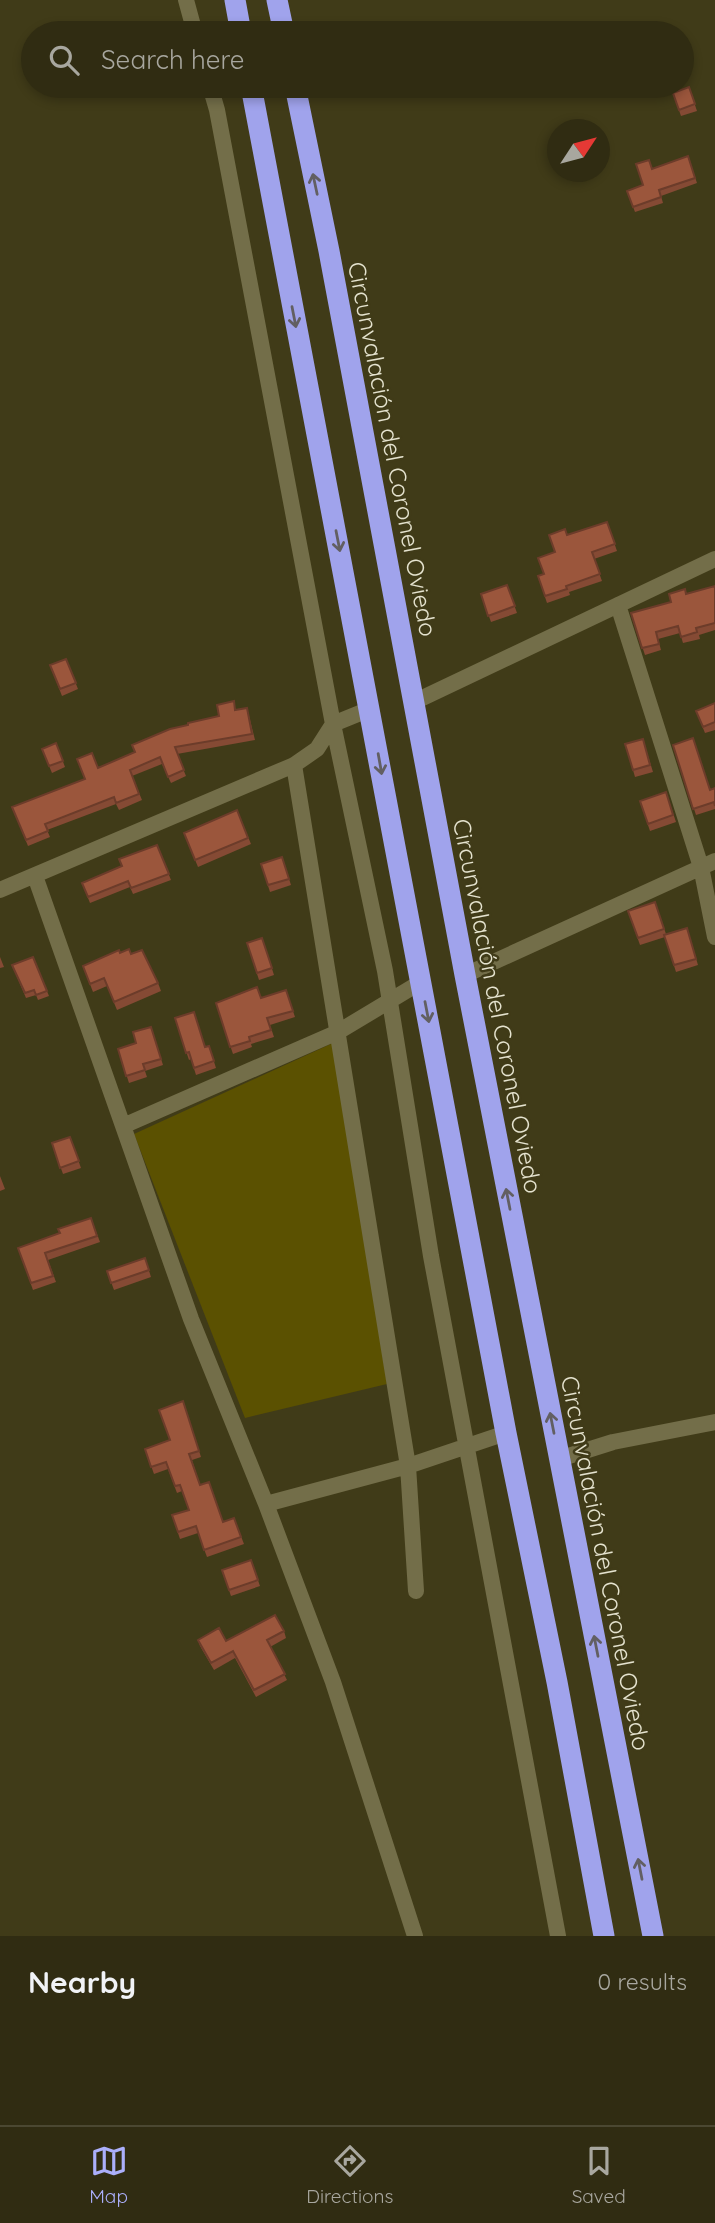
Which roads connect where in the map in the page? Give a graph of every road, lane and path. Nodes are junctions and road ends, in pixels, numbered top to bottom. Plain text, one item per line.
1 (186, 0) edge
2 (234, 0) edge
3 (277, 0) edge
4 (192, 21) edge
5 (238, 21) edge
6 (281, 21) edge
7 (214, 98) edge
8 (253, 98) edge
9 (297, 98) edge
10 (715, 559) edge
11 (618, 605) junction
12 (414, 702) junction
13 (370, 709) junction
14 (333, 724) junction
15 (294, 765) junction
16 (708, 864) edge
17 (35, 876) junction
18 (0, 890) edge
19 (715, 937) edge
20 (465, 975) junction
21 (421, 982) junction
22 (388, 1002) junction
23 (338, 1032) junction
24 (123, 1126) junction
25 (715, 1422) edge
26 (506, 1433) junction
27 (466, 1446) junction
28 (559, 1459) junction
29 (408, 1466) junction
30 (266, 1504) junction
31 (416, 1591) dead end
32 (415, 1936) edge
33 (558, 1936) edge
34 (604, 1936) edge
35 (653, 1936) edge

1 - 4 street
2 - 5 highway
3 - 6 highway
7 - 14 street
8 -> 13 highway
12 -> 9 highway, Circunvalación del Coronel Oviedo
10 - 11 street
11 - 12 street
11 - 16 street
12 - 20 highway, Circunvalación del Coronel Oviedo
13 - 14 street
13 -> 21 highway
14 - 15 street
14 - 22 street
15 - 17 street
15 - 23 street
16 - 19 street
16 - 20 street
17 - 18 street
17 - 24 street
28 -> 20 highway, Circunvalación del Coronel Oviedo
21 - 22 street
21 -> 26 highway
22 - 23 street
22 - 27 street
23 - 24 street
23 - 29 street
24 - 30 street
25 - 28 street
26 - 27 street
26 - 34 highway
27 - 29 street
27 - 33 street
35 -> 28 highway, Circunvalación del Coronel Oviedo
29 - 30 street
29 - 31 street
30 - 32 street

